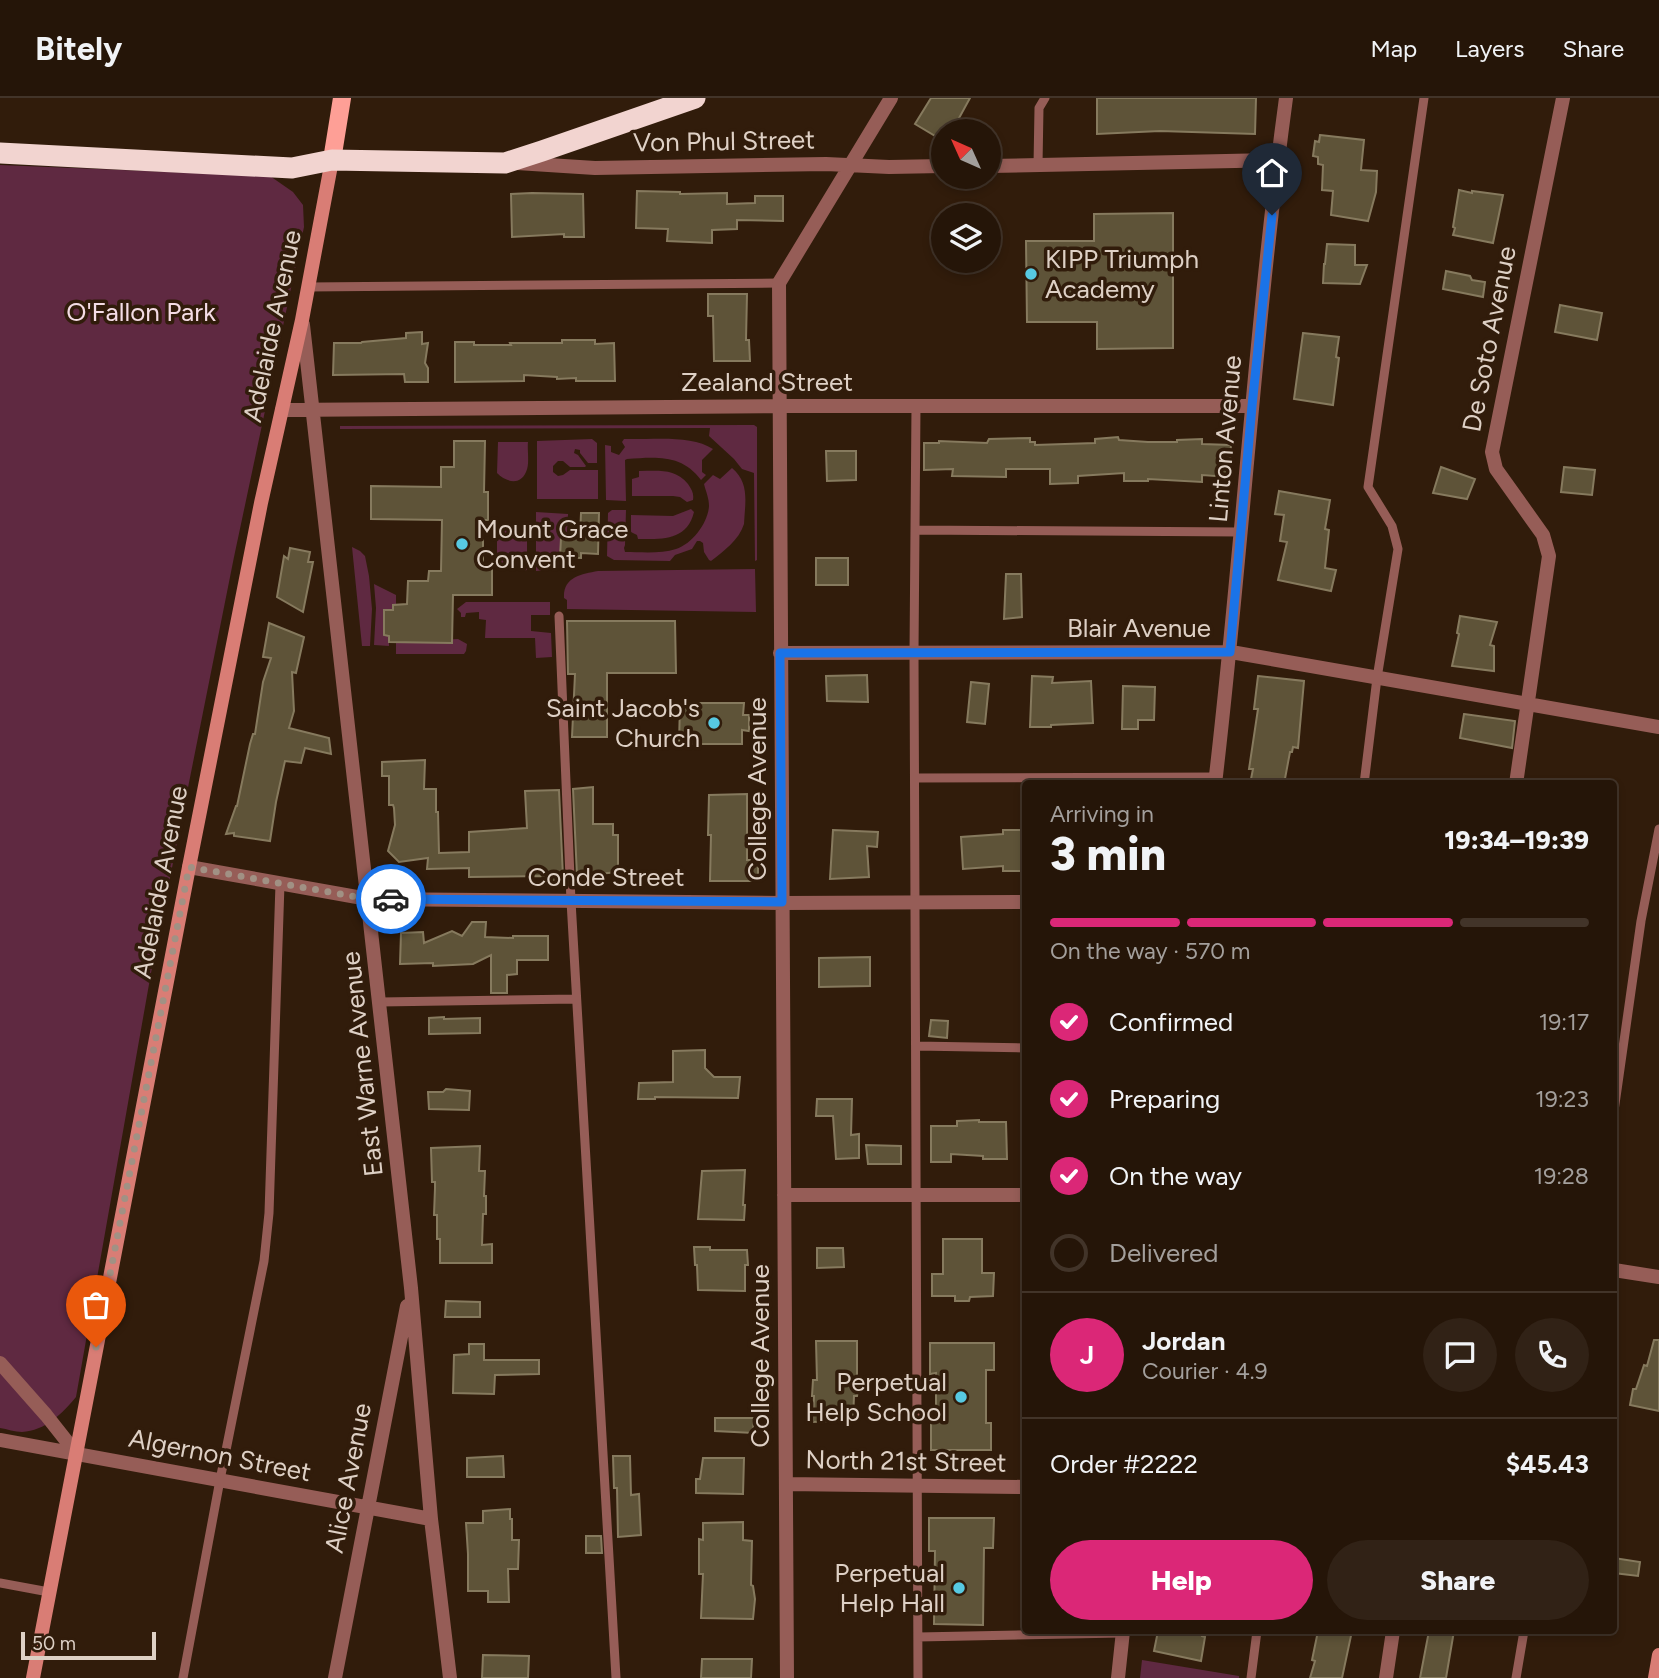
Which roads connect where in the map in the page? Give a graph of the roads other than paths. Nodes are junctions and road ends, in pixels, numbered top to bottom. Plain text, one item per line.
1 (695, 98) edge
2 (891, 98) edge
3 (1045, 98) edge
4 (1286, 98) edge
5 (1424, 98) edge
6 (1563, 98) edge
7 (340, 107) edge
8 (0, 153) edge
9 (332, 160) junction
10 (1278, 160) junction
11 (505, 163) junction
12 (851, 165) junction
13 (1038, 165) junction
14 (931, 166) edge
15 (1001, 166) edge
16 (779, 284) junction
17 (308, 287) junction
18 (302, 320) junction
19 (780, 406) junction
20 (916, 406) junction
21 (1252, 406) junction
22 (282, 410) junction
23 (312, 410) junction
24 (915, 530) junction
25 (1241, 532) junction
26 (559, 616) dead end
27 (1230, 652) junction
28 (780, 653) junction
29 (914, 653) junction
30 (1377, 678) junction
31 (1528, 704) junction
32 (1659, 727) edge
33 (915, 778) junction
34 (1216, 780) edge
35 (1364, 780) edge
36 (1517, 780) edge
37 (1659, 829) edge
38 (189, 867) junction
39 (280, 884) junction
40 (368, 899) junction
41 (571, 901) junction
42 (782, 902) junction
43 (916, 902) junction
44 (1022, 902) edge
45 (576, 999) junction
46 (380, 1002) junction
47 (916, 1046) junction
48 (1022, 1048) edge
49 (1617, 1090) edge
50 (784, 1195) junction
51 (916, 1195) junction
52 (1022, 1195) edge
53 (1617, 1270) edge
54 (1659, 1277) edge
55 (411, 1287) junction
56 (0, 1363) edge
57 (0, 1440) edge
58 (76, 1453) junction
59 (220, 1480) junction
60 (786, 1484) junction
61 (918, 1485) junction
62 (1022, 1486) edge
63 (367, 1507) junction
64 (431, 1519) junction
65 (0, 1583) edge
66 (49, 1592) junction
67 (1041, 1634) edge
68 (1123, 1634) edge
69 (1256, 1634) edge
70 (1393, 1634) edge
71 (1523, 1634) edge
72 (918, 1637) junction
73 (1659, 1655) edge
74 (33, 1678) edge
75 (183, 1678) edge
76 (335, 1678) edge
77 (450, 1678) edge
78 (616, 1678) edge
79 (787, 1678) edge
80 (918, 1678) edge
81 (1118, 1678) edge
82 (1251, 1678) edge
83 (1386, 1678) edge
84 (1516, 1678) edge
85 (1655, 1678) edge

1 - 11 highway
2 - 12 street
3 - 13 lane
4 - 10 street, Linton Avenue
5 - 30 lane
6 - 31 street, De Soto Avenue
7 - 9 main road, Adelaide Avenue
8 - 9 highway
9 - 11 highway
9 - 17 main road, Adelaide Avenue
10 - 13 street
10 - 21 street, Linton Avenue
11 - 12 street, Von Phul Street
12 - 14 street, Von Phul Street
12 - 16 street
13 - 15 street
16 - 17 lane
16 - 19 street, College Avenue
17 - 18 main road, Adelaide Avenue
18 - 22 main road, Adelaide Avenue
18 - 23 street, East Warne Avenue
19 - 20 street, Zealand Street
19 - 23 street, Zealand Street
19 - 28 street, College Avenue
20 - 21 street, Zealand Street
20 - 24 lane
21 - 25 street, Linton Avenue
22 - 23 street, Zealand Street
22 - 38 main road, Adelaide Avenue
23 - 40 street, East Warne Avenue
24 - 25 lane
24 - 29 lane
25 - 27 street, Linton Avenue
26 - 41 lane
27 - 29 street, Blair Avenue
27 - 30 street, Blair Avenue
27 - 34 street, Linton Avenue
28 - 29 street, Blair Avenue
28 - 42 street, College Avenue
29 - 33 lane
30 - 31 street, Blair Avenue
30 - 35 lane
31 - 32 street, Blair Avenue
31 - 36 street, De Soto Avenue
33 - 34 lane
33 - 43 lane
37 - 49 lane
38 - 39 street, Conde Street
38 - 58 main road, Adelaide Avenue
39 - 40 street, Conde Street
39 - 59 lane
40 - 41 street, Conde Street
40 - 46 street, East Warne Avenue
41 - 42 street, Conde Street
41 - 45 lane
42 - 43 street, Conde Street
42 - 50 street, College Avenue
43 - 44 street, Conde Street
43 - 47 lane
45 - 46 lane
45 - 78 lane
46 - 55 street, East Warne Avenue
47 - 48 lane
47 - 51 lane
50 - 51 street
50 - 60 street, College Avenue
51 - 52 street
51 - 61 lane
53 - 54 street
55 - 63 street, Alice Avenue
55 - 64 street, East Warne Avenue
56 - 58 street
57 - 58 street, Algernon Street
58 - 59 street, Algernon Street
58 - 66 main road, Adelaide Avenue
59 - 63 street, Algernon Street
59 - 75 lane
60 - 61 street, North 21st Street
60 - 79 street, College Avenue
61 - 62 street, North 21st Street
61 - 72 lane
63 - 64 street, Algernon Street
63 - 76 street, Alice Avenue
64 - 77 street, East Warne Avenue
65 - 66 lane
66 - 74 main road, Adelaide Avenue
67 - 72 lane
68 - 81 street
69 - 82 lane
70 - 83 street
71 - 84 lane
72 - 80 lane
73 - 85 main road

